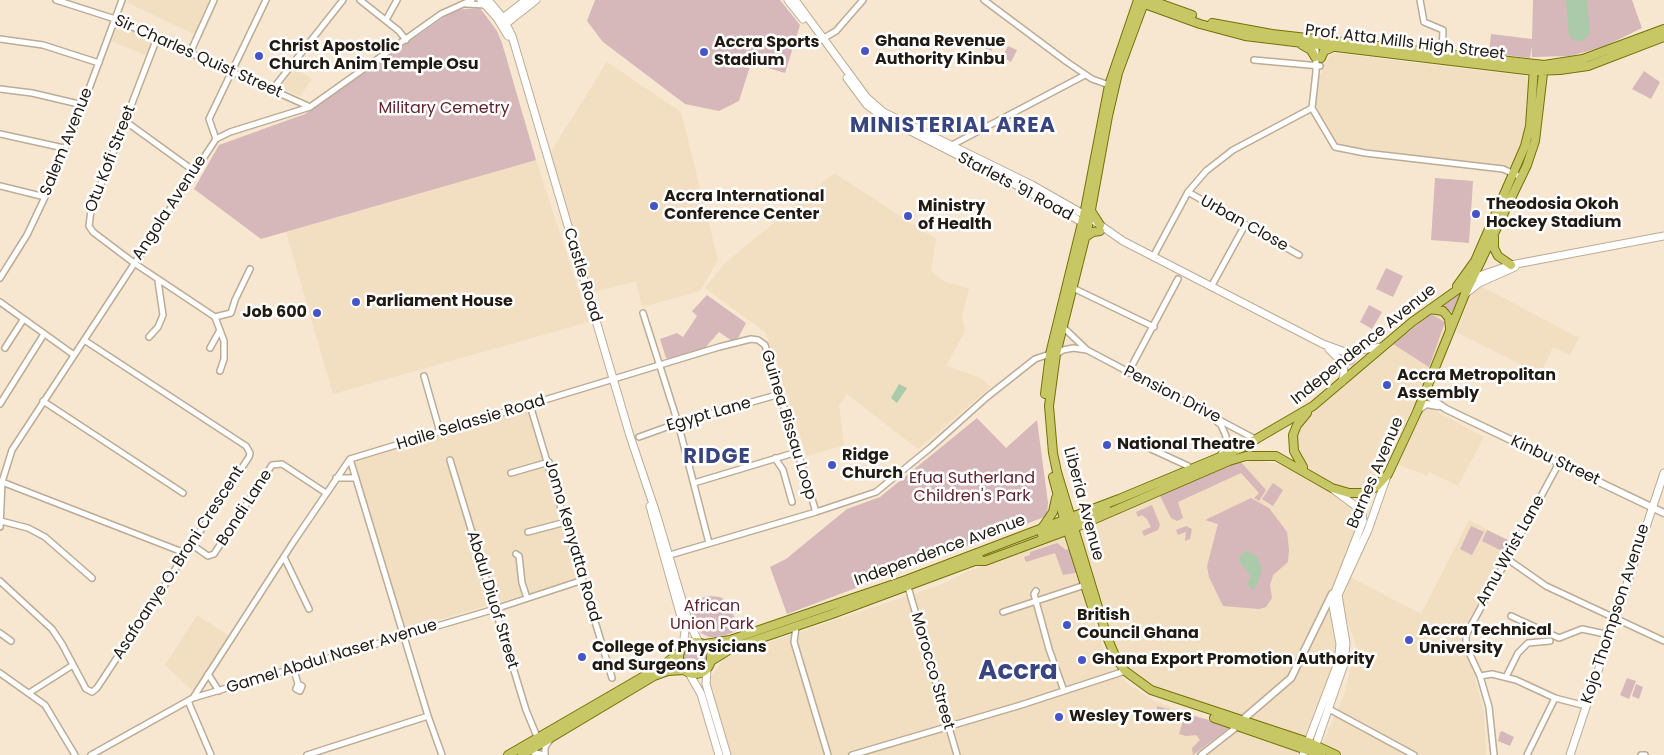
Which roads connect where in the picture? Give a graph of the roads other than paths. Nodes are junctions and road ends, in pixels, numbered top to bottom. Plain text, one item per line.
1 (56, 0) edge
2 (122, 0) edge
3 (214, 0) edge
4 (266, 0) edge
5 (343, 0) edge
6 (360, 0) edge
7 (397, 0) edge
8 (472, 0) edge
9 (526, 0) edge
10 (536, 0) edge
11 (788, 0) edge
12 (795, 0) edge
13 (863, 0) edge
14 (984, 0) edge
15 (1128, 0) edge
16 (1420, 0) edge
17 (485, 2) edge
18 (1142, 2) edge
19 (463, 5) junction
20 (498, 10) junction
21 (515, 13) junction
22 (1137, 13) junction
23 (115, 19) junction
24 (386, 20) junction
25 (503, 22) junction
26 (1664, 29) edge
27 (512, 36) junction
28 (157, 38) junction
29 (1664, 38) edge
30 (0, 39) edge
31 (406, 40) junction
32 (822, 40) junction
33 (1319, 43) junction
34 (1301, 44) junction
35 (1331, 48) junction
36 (190, 53) junction
37 (516, 54) junction
38 (1442, 54) junction
39 (1254, 60) dead end
40 (1317, 61) junction
41 (99, 63) junction
42 (1534, 68) junction
43 (1544, 68) junction
44 (232, 72) junction
45 (1085, 75) junction
46 (1109, 85) junction
47 (0, 89) edge
48 (272, 90) junction
49 (83, 105) junction
50 (310, 107) junction
51 (1312, 108) junction
52 (125, 122) junction
53 (0, 134) edge
54 (216, 139) junction
55 (952, 145) junction
56 (64, 148) junction
57 (940, 148) junction
58 (964, 151) junction
59 (194, 171) junction
60 (1512, 172) junction
61 (1521, 177) junction
62 (0, 186) edge
63 (1188, 192) junction
64 (46, 197) junction
65 (1085, 219) junction
66 (1245, 225) junction
67 (1100, 228) junction
68 (1494, 232) junction
69 (1083, 234) junction
70 (1664, 236) edge
71 (1300, 254) dead end
72 (1154, 257) junction
73 (134, 263) junction
74 (1522, 263) junction
75 (1511, 265) junction
76 (250, 269) dead end
77 (0, 278) edge
78 (1473, 278) junction
79 (1178, 279) dead end
80 (158, 281) junction
81 (1211, 287) junction
82 (1073, 288) junction
83 (1453, 292) junction
84 (1465, 294) junction
85 (0, 302) edge
86 (1427, 311) junction
87 (643, 313) dead end
88 (215, 317) junction
89 (24, 320) junction
90 (1063, 326) junction
91 (1154, 326) junction
92 (220, 330) junction
93 (1450, 330) junction
94 (44, 334) junction
95 (149, 337) dead end
96 (84, 340) junction
97 (1324, 344) junction
98 (1383, 347) junction
99 (5, 348) dead end
100 (210, 348) dead end
101 (1087, 350) junction
102 (1053, 354) junction
103 (74, 355) junction
104 (1036, 359) junction
105 (1048, 364) junction
106 (660, 366) junction
107 (220, 371) dead end
108 (1128, 372) junction
109 (424, 376) dead end
110 (614, 380) junction
111 (1342, 382) junction
112 (1428, 388) junction
113 (3, 394) edge
114 (780, 394) junction
115 (43, 401) junction
116 (0, 404) edge
117 (530, 405) junction
118 (1313, 406) junction
119 (1446, 409) junction
120 (1417, 412) junction
121 (1210, 415) junction
122 (678, 423) junction
123 (440, 432) junction
124 (639, 437) dead end
125 (1257, 440) junction
126 (1149, 448) dead end
127 (798, 452) junction
128 (775, 458) junction
129 (1218, 458) junction
130 (350, 459) junction
131 (450, 460) dead end
132 (549, 462) junction
133 (1559, 463) junction
134 (1188, 466) dead end
135 (1306, 471) junction
136 (511, 473) dead end
137 (1388, 474) junction
138 (1664, 474) edge
139 (336, 478) junction
140 (356, 478) junction
141 (2, 482) junction
142 (694, 483) junction
143 (1332, 488) junction
144 (1057, 491) junction
145 (183, 493) dead end
146 (326, 493) junction
147 (649, 496) junction
148 (1, 502) edge
149 (792, 502) dead end
150 (1652, 507) junction
151 (816, 512) junction
152 (1664, 513) edge
153 (566, 522) junction
154 (1, 524) edge
155 (1069, 524) junction
156 (1042, 528) junction
157 (528, 532) dead end
158 (710, 543) junction
159 (191, 544) junction
160 (185, 553) junction
161 (516, 554) dead end
162 (670, 555) junction
163 (284, 557) junction
164 (1506, 558) junction
165 (92, 578) dead end
166 (583, 580) junction
167 (0, 581) edge
168 (1086, 585) junction
169 (908, 587) junction
170 (1334, 589) junction
171 (1036, 591) dead end
172 (527, 598) junction
173 (1036, 601) junction
174 (310, 609) dead end
175 (496, 609) junction
176 (1003, 612) dead end
177 (1511, 616) dead end
178 (1334, 618) junction
179 (1616, 619) junction
180 (1319, 620) junction
181 (796, 627) junction
182 (785, 630) junction
183 (0, 633) edge
184 (1610, 635) junction
185 (403, 636) junction
186 (794, 637) junction
187 (11, 641) dead end
188 (1550, 641) dead end
189 (1664, 641) edge
190 (701, 643) junction
191 (681, 649) junction
192 (711, 661) junction
193 (73, 664) junction
194 (707, 669) junction
195 (294, 670) junction
196 (686, 672) junction
197 (1123, 672) junction
198 (2, 674) edge
199 (208, 674) junction
200 (1480, 676) junction
201 (612, 678) dead end
202 (1506, 678) junction
203 (0, 681) edge
204 (298, 684) dead end
205 (219, 691) junction
206 (1064, 691) junction
207 (29, 693) junction
208 (1555, 698) junction
209 (190, 699) junction
210 (1586, 706) junction
211 (1329, 709) junction
212 (1254, 710) junction
213 (428, 716) junction
214 (1239, 723) junction
215 (1253, 724) junction
216 (948, 726) junction
217 (552, 738) junction
218 (538, 739) junction
219 (1311, 750) edge
220 (525, 753) edge
221 (75, 755) edge
222 (91, 755) edge
223 (211, 755) edge
224 (307, 755) edge
225 (442, 755) edge
226 (508, 755) edge
227 (544, 755) edge
228 (720, 755) edge
229 (727, 755) edge
230 (828, 755) edge
231 (852, 755) edge
232 (957, 755) edge
233 (1201, 755) edge
234 (1336, 755) edge
235 (1414, 755) edge
236 (1494, 755) edge
237 (1528, 755) edge
238 (1570, 755) edge
239 (1641, 755) edge
240 (1645, 755) edge

1 - 23 street, Sir Charles Quist Street
2 - 23 street, Salem Avenue
3 - 36 street
4 - 44 street
5 - 48 street
6 - 24 street
7 - 24 street
8 - 19 street, Angola Avenue
9 - 21 main road
10 - 21 main road
11 - 32 main road, Starlets '91 Road
12 - 32 main road, Starlets '91 Road
13 - 32 street
14 - 45 street
15 - 22 main road
16 - 38 street
17 - 19 street, Angola Avenue
17 - 20 main road
17 - 25 main road
18 - 22 main road, Liberia Avenue
18 - 22 main road
18 - 33 main road, Prof. Atta Mills High Street
18 - 34 main road, Prof. Atta Mills High Street
19 - 31 street, Angola Avenue
20 - 21 main road
20 - 25 main road
21 - 25 main road
21 - 27 main road
22 - 46 main road, Liberia Avenue
22 - 65 main road, Liberia Avenue
23 - 28 street, Sir Charles Quist Street
23 - 41 street, Salem Avenue
24 - 31 street
25 - 27 main road, Castle Road
25 - 37 main road, Castle Road
26 - 43 main road, Prof. Atta Mills High Street
27 - 37 main road, Castle Road
28 - 36 street, Sir Charles Quist Street
28 - 52 street, Otu Kofi Street
29 - 43 main road, Prof. Atta Mills High Street
30 - 41 street
31 - 50 street, Angola Avenue
32 - 55 main road, Starlets '91 Road
32 - 57 main road, Starlets '91 Road
33 - 34 main road, Prof. Atta Mills High Street
33 - 35 main road, Prof. Atta Mills High Street
33 - 38 main road, Prof. Atta Mills High Street
33 - 40 street
34 - 40 main road
35 - 40 main road
35 - 42 main road, Prof. Atta Mills High Street
36 - 44 street, Sir Charles Quist Street
37 - 110 main road, Castle Road
38 - 42 main road, Prof. Atta Mills High Street
39 - 40 street
40 - 51 street
41 - 49 street, Salem Avenue
42 - 43 main road, Prof. Atta Mills High Street
42 - 60 main road
43 - 61 main road, Barnes Avenue
44 - 48 street, Sir Charles Quist Street
44 - 54 street
45 - 46 street
45 - 55 street
46 - 65 main road, Liberia Avenue
47 - 49 street
48 - 50 street, Sir Charles Quist Street
49 - 56 street, Salem Avenue
50 - 54 street, Angola Avenue
51 - 60 street
51 - 63 street
52 - 59 street
52 - 73 street, Otu Kofi Street
53 - 56 street
54 - 59 street, Angola Avenue
55 - 58 main road, Starlets '91 Road
56 - 64 street, Salem Avenue
57 - 58 main road
57 - 65 main road, Starlets '91 Road
58 - 65 main road, Starlets '91 Road
59 - 73 street, Angola Avenue
60 - 61 street
60 - 83 main road
61 - 68 main road, Barnes Avenue
62 - 64 street
63 - 66 street, Urban Close
63 - 72 street
64 - 77 street, Salem Avenue
65 - 67 main road
65 - 67 main road, Starlets '91 Road
65 - 69 main road
65 - 69 main road, Liberia Avenue
66 - 71 street, Urban Close
66 - 81 street
67 - 69 main road
67 - 72 main road, Starlets '91 Road
68 - 75 main road
68 - 78 main road, Barnes Avenue
69 - 82 main road, Liberia Avenue
69 - 102 main road, Liberia Avenue
70 - 74 main road
72 - 81 main road, Starlets '91 Road
73 - 80 street, Otu Kofi Street
73 - 96 street, Angola Avenue
74 - 75 main road
74 - 84 main road
75 - 78 main road
76 - 88 street
78 - 83 main road, Independence Avenue
78 - 84 main road, Barnes Avenue
79 - 91 street
80 - 88 street, Otu Kofi Street
80 - 95 street
81 - 97 main road, Starlets '91 Road
82 - 90 main road, Liberia Avenue
82 - 91 street
83 - 86 main road, Independence Avenue
84 - 93 main road, Barnes Avenue
85 - 89 street
86 - 93 main road
86 - 98 main road, Independence Avenue
87 - 106 street
88 - 92 street
89 - 94 street
89 - 99 street
90 - 101 street, Pension Drive
90 - 102 main road, Liberia Avenue
91 - 108 street
92 - 100 street
92 - 107 street
93 - 112 main road, Barnes Avenue
94 - 103 street
94 - 113 street
96 - 103 street, Angola Avenue
96 - 159 street, Asafoanye O. Broni Crescent
97 - 98 main road, Starlets '91 Road
97 - 111 main road, Starlets '91 Road
98 - 111 main road, Independence Avenue
101 - 102 street, Pension Drive
101 - 108 street, Pension Drive
102 - 104 street
102 - 105 main road, Liberia Avenue
102 - 155 main road, Liberia Avenue
103 - 115 street, Angola Avenue
104 - 105 street
104 - 151 street
105 - 144 main road, Liberia Avenue
106 - 110 street, Guinea Bissau Loop
106 - 114 street, Guinea Bissau Loop
106 - 122 street
108 - 121 street, Pension Drive
109 - 123 street
110 - 117 street, Haile Selassie Road
110 - 147 main road, Castle Road
111 - 118 main road, Independence Avenue
112 - 119 street
112 - 120 main road, Barnes Avenue
113 - 116 street
114 - 122 street, Egypt Lane
114 - 127 street, Guinea Bissau Loop
115 - 141 street, Angola Avenue
115 - 145 street
117 - 123 street, Haile Selassie Road
117 - 132 street, Jomo Kenyatta Road
118 - 125 main road, Independence Avenue
118 - 135 main road
119 - 120 street
119 - 133 street, Kinbu Street
120 - 137 main road, Barnes Avenue
121 - 125 street, Pension Drive
121 - 129 street
122 - 124 street, Egypt Lane
122 - 142 street
123 - 130 street, Haile Selassie Road
125 - 129 main road, Independence Avenue
126 - 134 street
127 - 128 street
127 - 151 street, Guinea Bissau Loop
128 - 142 street
128 - 149 street
129 - 155 main road, Independence Avenue
130 - 139 street
130 - 140 street
131 - 175 street, Abdul Diuof Street
132 - 136 street
132 - 153 street, Jomo Kenyatta Road
133 - 150 street, Kinbu Street
133 - 164 street, Amu Wrist Lane
135 - 143 main road, Independence Avenue
135 - 155 main road, Independence Avenue
137 - 143 main road, Independence Avenue
137 - 211 main road, Barnes Avenue
138 - 150 main road, Kojo Thompson Avenue
139 - 140 street
139 - 146 street
140 - 185 street
141 - 148 street, Angola Avenue
141 - 160 street
142 - 158 street
143 - 170 main road, Barnes Avenue
144 - 155 main road, Liberia Avenue
144 - 156 main road
146 - 159 street, Bondi Lane
146 - 163 street
147 - 162 main road, Castle Road
147 - 191 main road, Castle Road
148 - 154 street, Angola Avenue
150 - 152 street, Kinbu Street
150 - 179 main road, Kojo Thompson Avenue
151 - 158 street
153 - 157 street
153 - 166 street, Jomo Kenyatta Road
154 - 165 street
155 - 156 main road, Independence Avenue
155 - 168 main road, Liberia Avenue
155 - 169 main road, Independence Avenue
155 - 197 main road, Liberia Avenue
156 - 190 main road, Independence Avenue
158 - 162 street
159 - 160 street, Asafoanye O. Broni Crescent
160 - 193 street, Asafoanye O. Broni Crescent
161 - 172 street
162 - 190 main road, Castle Road
163 - 174 street
163 - 199 street
164 - 179 street
164 - 200 street, Amu Wrist Lane
166 - 172 street, Gamel Abdul Naser Avenue
166 - 201 street, Jomo Kenyatta Road
167 - 193 street, Asafoanye O. Broni Crescent
168 - 173 street
168 - 197 main road, Liberia Avenue
169 - 181 main road, Independence Avenue
169 - 216 street, Morocco Street
170 - 178 main road, Barnes Avenue
170 - 180 street
171 - 173 street
172 - 175 street, Gamel Abdul Naser Avenue
173 - 176 street
173 - 206 street
175 - 185 street, Gamel Abdul Naser Avenue
175 - 218 street, Abdul Diuof Street
177 - 184 street
178 - 180 street
178 - 219 main road, Barnes Avenue
179 - 184 main road, Kojo Thompson Avenue
179 - 189 street
180 - 212 street
181 - 182 main road, Independence Avenue
181 - 186 street
182 - 186 street
182 - 192 main road, Independence Avenue
183 - 187 street
184 - 210 main road, Kojo Thompson Avenue
185 - 195 street, Gamel Abdul Naser Avenue
185 - 213 street
186 - 230 street
188 - 202 street
190 - 191 main road
190 - 192 main road
191 - 196 main road
191 - 218 main road
192 - 194 main road
193 - 207 street
194 - 196 main road
194 - 229 main road
195 - 204 street
195 - 205 street, Gamel Abdul Naser Avenue
196 - 217 main road
196 - 228 main road
197 - 206 street
197 - 214 main road, Liberia Avenue
198 - 203 street
198 - 207 street
199 - 205 street
199 - 209 street
200 - 202 street
200 - 236 street, Amu Wrist Lane
202 - 208 street
205 - 209 street, Gamel Abdul Naser Avenue
206 - 216 street
207 - 221 street
208 - 210 street
208 - 237 street
209 - 222 street, Gamel Abdul Naser Avenue
209 - 223 street
210 - 238 main road, Kojo Thompson Avenue
211 - 219 main road, Barnes Avenue
211 - 235 street
212 - 214 street
212 - 215 street
213 - 224 street
213 - 225 street
214 - 215 main road, Liberia Avenue
214 - 219 main road, Liberia Avenue
214 - 233 street
215 - 219 main road, Liberia Avenue
216 - 231 street
216 - 232 street, Morocco Street
217 - 220 main road
217 - 227 street
218 - 226 main road
219 - 234 main road, Liberia Avenue
220 - 227 street
239 - 240 street

